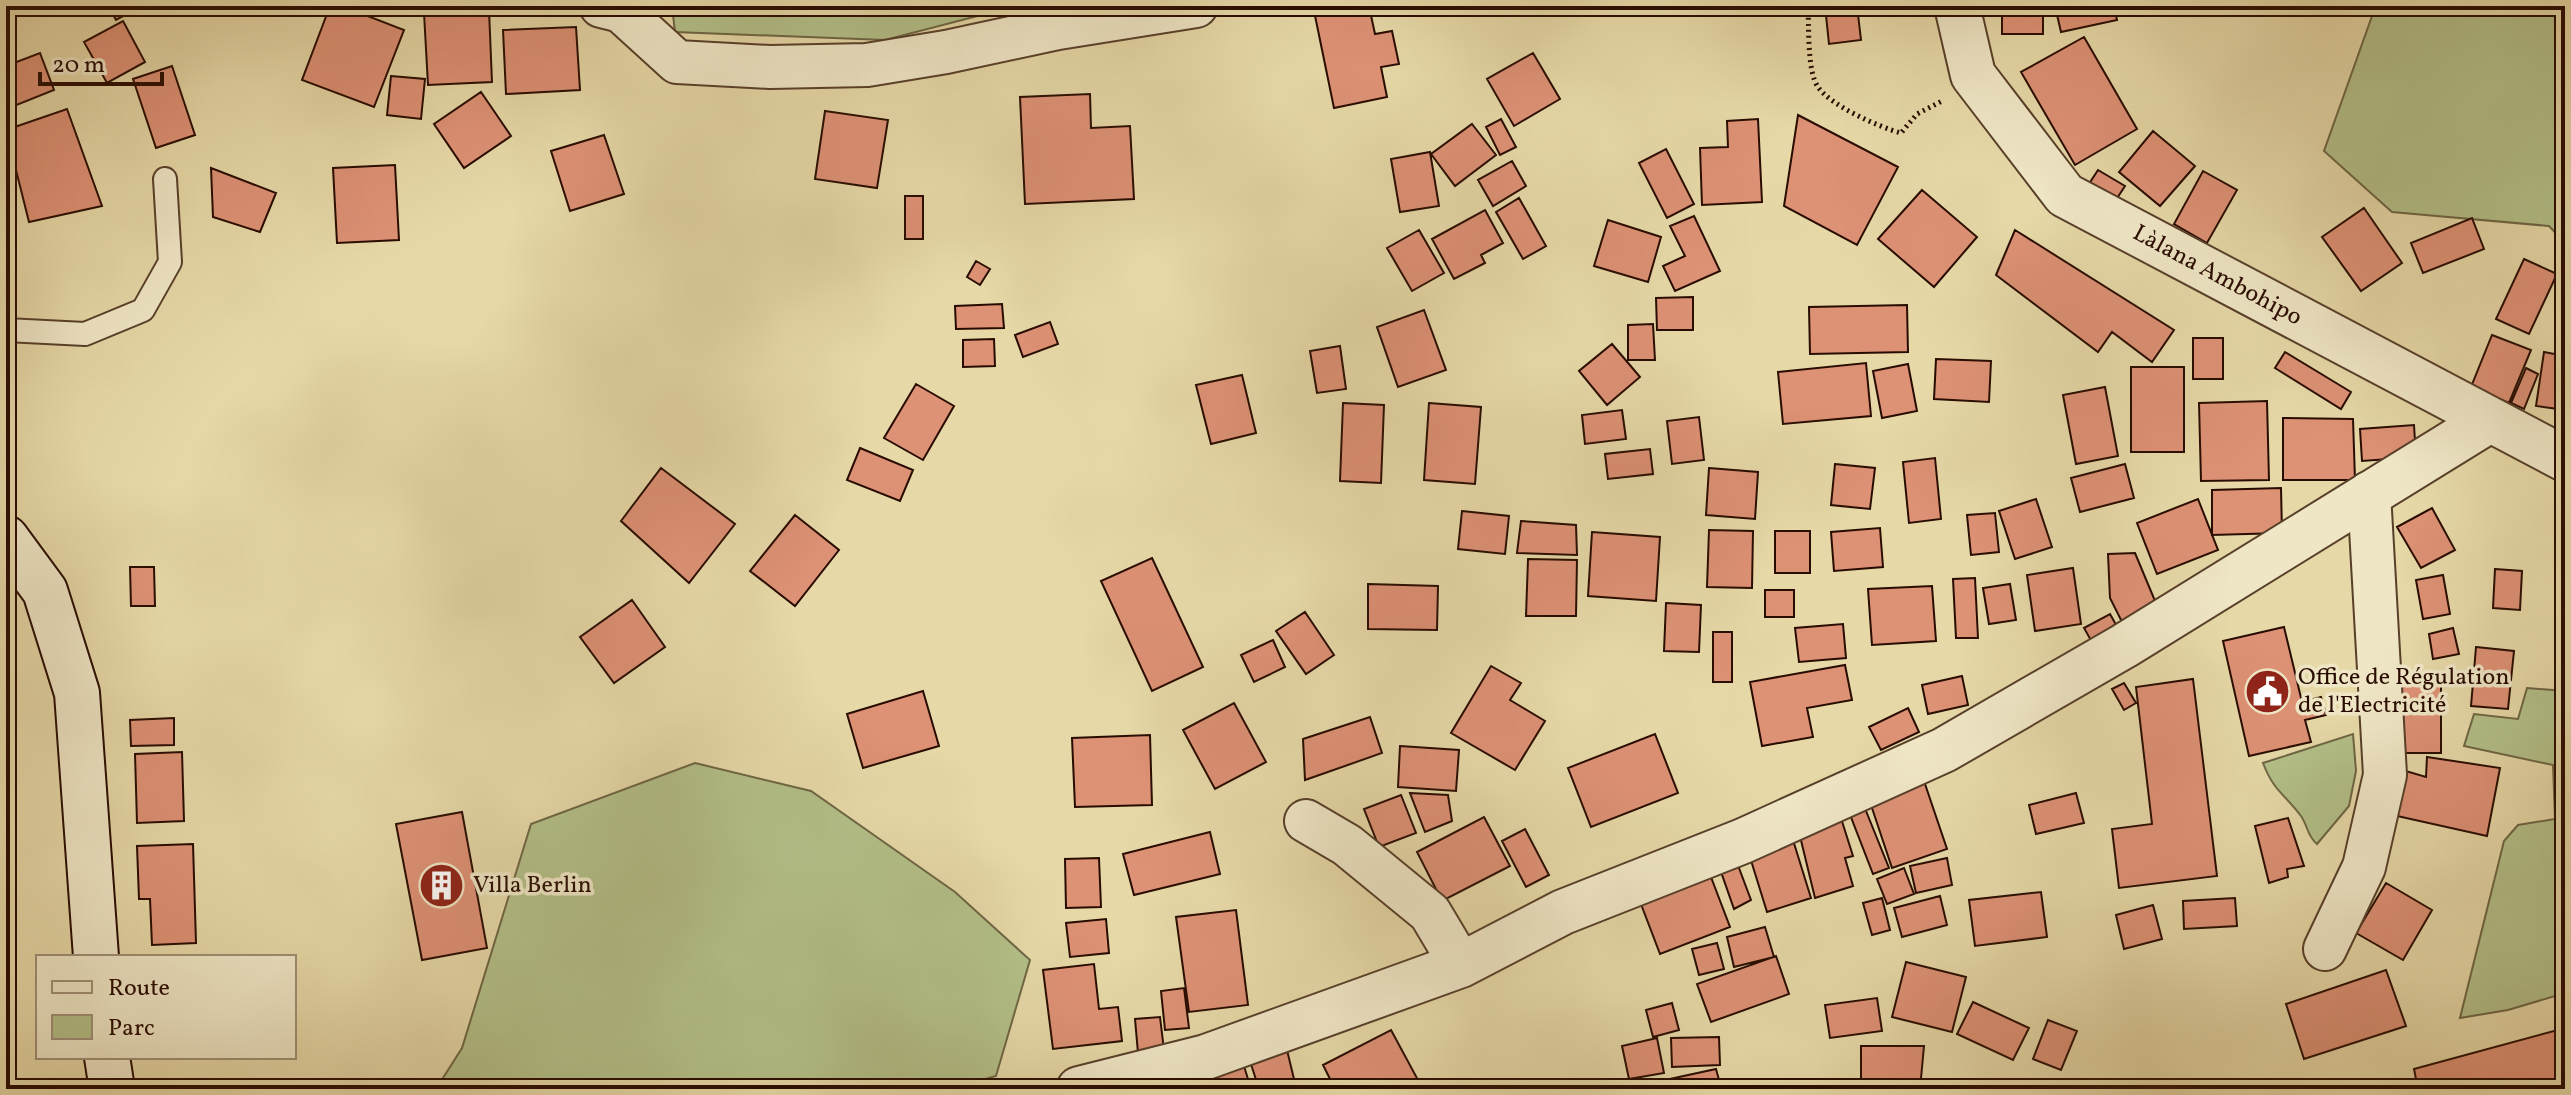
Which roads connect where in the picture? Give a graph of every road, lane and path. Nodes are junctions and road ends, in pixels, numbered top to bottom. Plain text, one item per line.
1 (601, 6) edge
2 (1196, 6) edge
3 (1808, 6) edge
4 (1957, 6) edge
5 (1973, 75) junction
6 (165, 179) dead end
7 (6, 330) edge
8 (2488, 421) junction
9 (2565, 459) edge
10 (2369, 493) junction
11 (6, 538) edge
12 (1306, 821) dead end
13 (2325, 949) dead end
14 (96, 955) edge
15 (1461, 965) junction
16 (107, 1059) edge
17 (112, 1089) edge
18 (1079, 1089) edge

1 - 2 street
3 - 5 path
4 - 5 street, Làlana Ambohipo
5 - 8 street, Làlana Ambohipo
6 - 7 lane
8 - 9 street, Làlana Ambohipo
8 - 10 street
10 - 13 street
10 - 15 street
11 - 14 street
12 - 15 street
15 - 18 street
16 - 17 street

